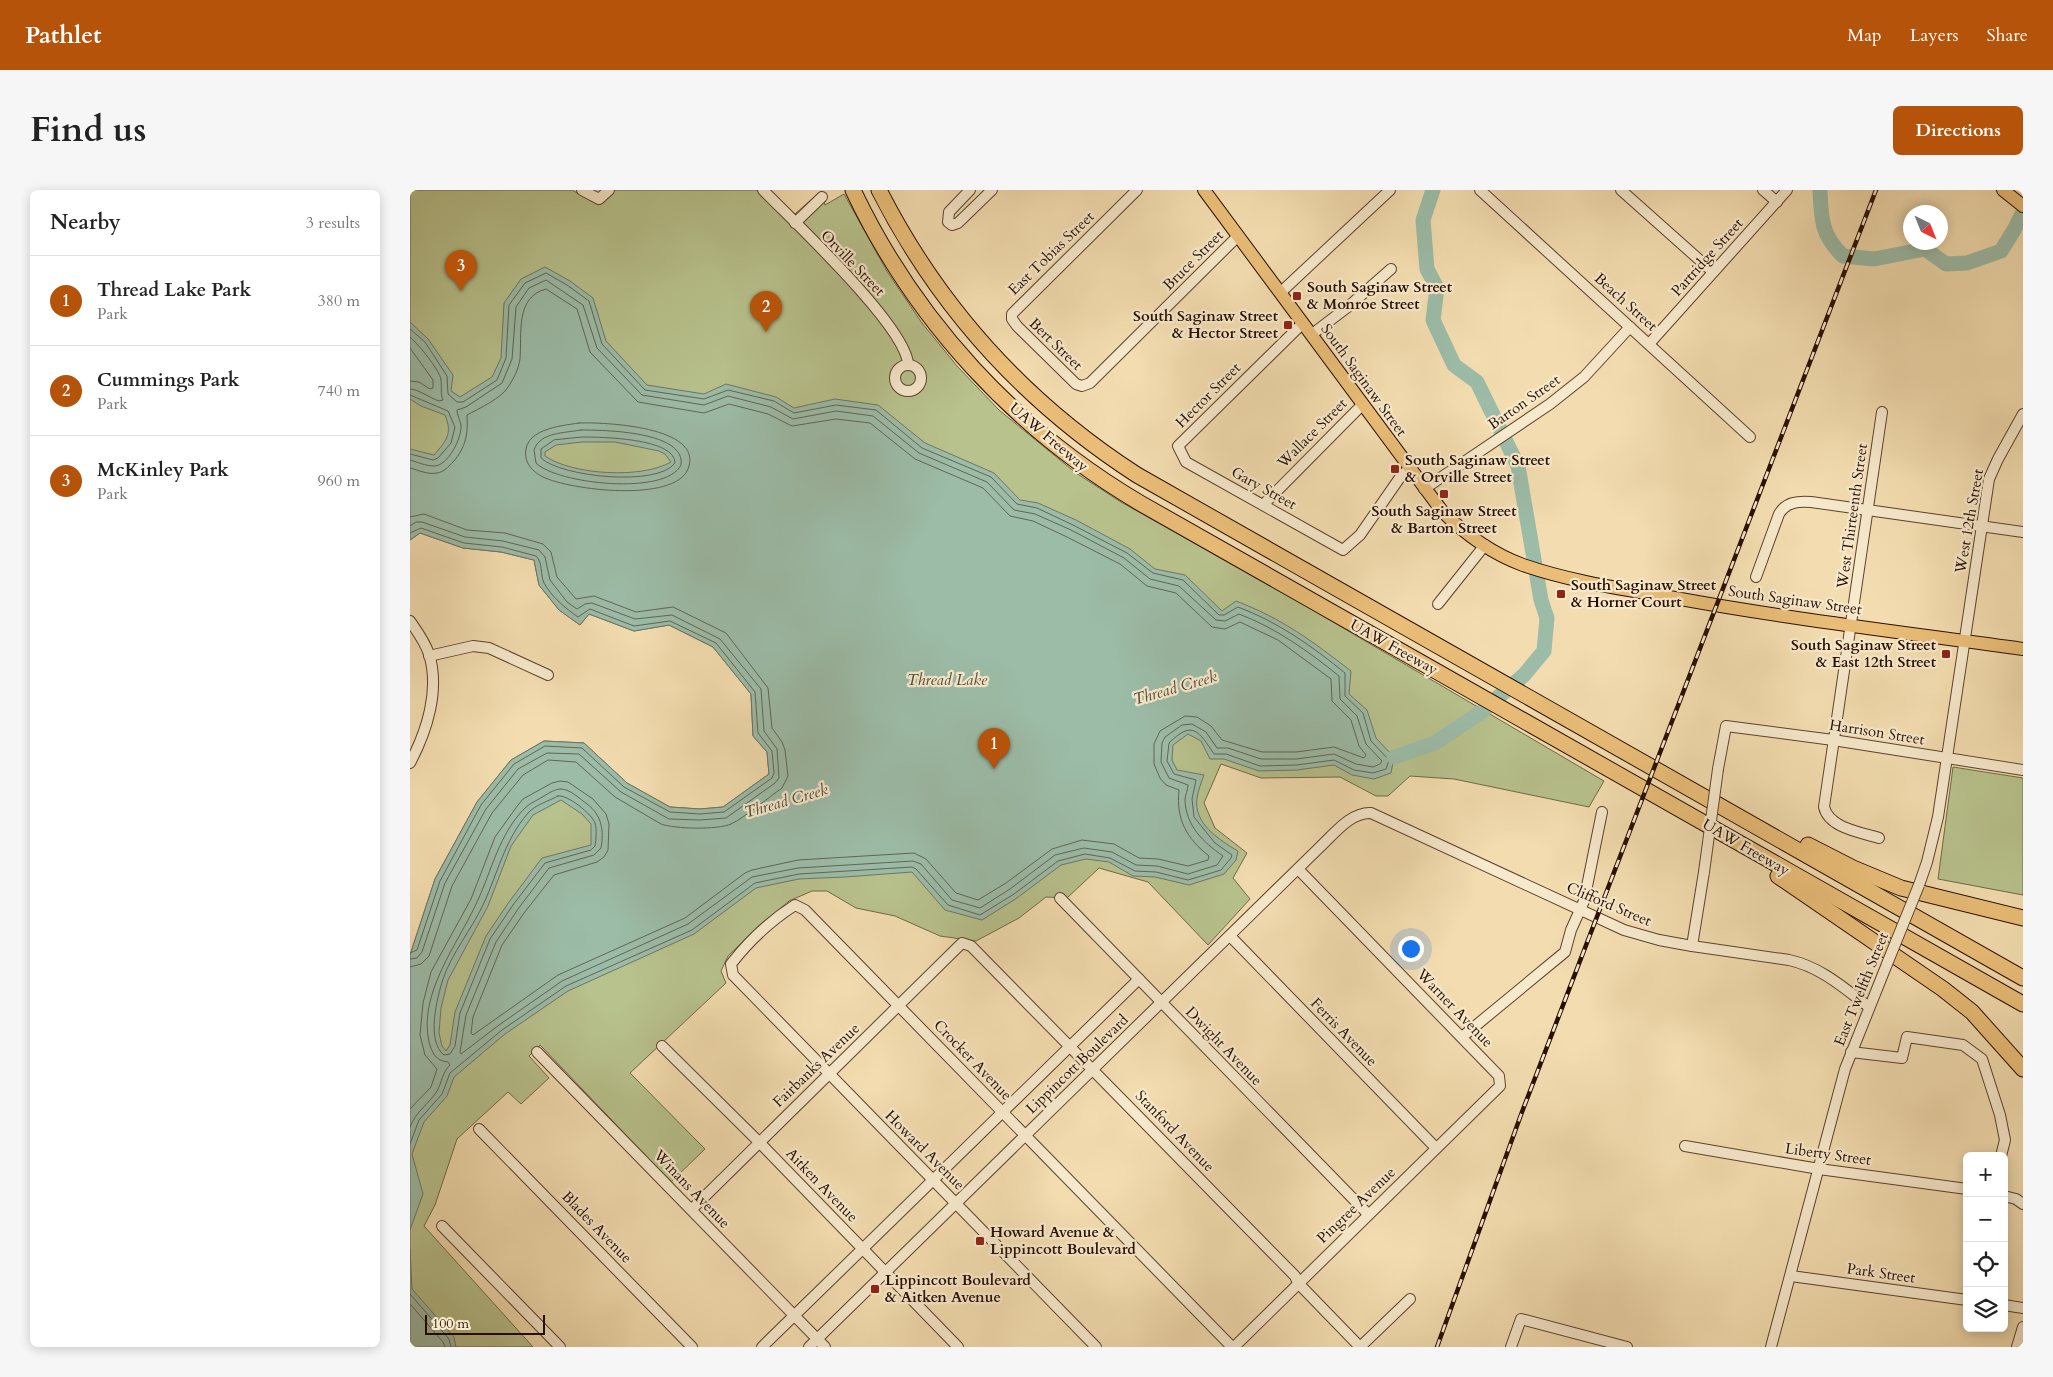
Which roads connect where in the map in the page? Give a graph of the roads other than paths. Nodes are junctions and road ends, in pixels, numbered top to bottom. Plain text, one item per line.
1 (582, 190) edge
2 (609, 190) edge
3 (763, 190) edge
4 (853, 190) edge
5 (879, 190) edge
6 (970, 190) edge
7 (992, 190) edge
8 (1137, 190) edge
9 (1204, 190) edge
10 (1390, 190) edge
11 (1480, 190) edge
12 (1621, 190) edge
13 (1764, 190) edge
14 (1786, 190) edge
15 (2005, 191) edge
16 (822, 197) dead end
17 (1777, 202) junction
18 (2023, 206) edge
19 (795, 223) junction
20 (1237, 237) junction
21 (1391, 269) dead end
22 (1713, 272) junction
23 (1280, 293) junction
24 (1012, 319) joint
25 (1302, 324) junction
26 (1630, 327) junction
27 (1311, 335) junction
28 (1649, 344) junction
29 (908, 365) dead end
30 (1082, 386) joint
31 (1362, 405) junction
32 (1882, 412) dead end
33 (2023, 414) edge
34 (1750, 437) dead end
35 (1178, 446) joint
36 (1409, 468) junction
37 (1424, 489) junction
38 (1263, 505) junction
39 (1868, 511) junction
40 (1982, 526) junction
41 (2023, 532) edge
42 (1485, 545) junction
43 (1756, 577) dead end
44 (1438, 604) dead end
45 (410, 621) edge
46 (1851, 625) junction
47 (1964, 641) junction
48 (2023, 649) edge
49 (429, 656) junction
50 (548, 675) dead end
51 (1833, 740) junction
52 (413, 748) edge
53 (1946, 759) junction
54 (410, 763) edge
55 (2023, 770) edge
56 (1701, 796) junction
57 (1682, 810) junction
58 (1602, 812) dead end
59 (1371, 813) joint
60 (1879, 838) dead end
61 (1298, 869) junction
62 (1060, 898) dead end
63 (1580, 909) junction
64 (2023, 918) edge
65 (1230, 936) junction
66 (962, 943) joint
67 (1692, 946) junction
68 (733, 975) joint
69 (2023, 978) edge
70 (1139, 979) junction
71 (1162, 1002) junction
72 (2023, 1004) edge
73 (899, 1005) junction
74 (1869, 1007) junction
75 (1972, 1012) junction
76 (1462, 1037) junction
77 (1071, 1045) junction
78 (662, 1046) dead end
79 (538, 1052) dead end
80 (1851, 1052) junction
81 (2023, 1069) edge
82 (1093, 1070) junction
83 (830, 1074) junction
84 (2023, 1082) edge
85 (1500, 1086) joint
86 (1003, 1111) junction
87 (480, 1129) dead end
88 (1025, 1135) junction
89 (759, 1142) junction
90 (1685, 1146) dead end
91 (1436, 1148) junction
92 (2002, 1152) edge
93 (1819, 1169) junction
94 (933, 1180) junction
95 (1963, 1188) edge
96 (2006, 1197) edge
97 (2019, 1202) edge
98 (956, 1203) junction
99 (692, 1209) junction
100 (1368, 1214) junction
101 (442, 1226) dead end
102 (862, 1248) junction
103 (885, 1272) junction
104 (1791, 1276) junction
105 (1298, 1283) junction
106 (1410, 1299) dead end
107 (1963, 1299) edge
108 (2008, 1306) edge
109 (2023, 1308) edge
110 (794, 1316) junction
111 (2023, 1327) edge
112 (817, 1339) junction
113 (560, 1347) edge
114 (692, 1347) edge
115 (762, 1347) edge
116 (809, 1347) edge
117 (825, 1347) edge
118 (958, 1347) edge
119 (1096, 1347) edge
120 (1233, 1347) edge
121 (1360, 1347) edge
122 (1511, 1347) edge
123 (1627, 1347) edge
124 (1771, 1347) edge
125 (2018, 1347) edge

1 - 2 street
3 - 19 street, Orville Street
4 - 57 highway, UAW Freeway
5 - 56 highway, UAW Freeway
6 - 7 street
8 - 24 street, East Tobias Street
9 - 20 main road, South Saginaw Street
10 - 23 street
11 - 26 street, Beach Street
12 - 22 street
13 - 17 street
14 - 17 street, Partridge Street
15 - 18 main road
16 - 19 street
17 - 22 street, Partridge Street
19 - 29 street, Orville Street
20 - 23 main road, South Saginaw Street
20 - 30 street, Bruce Street
21 - 27 street
22 - 28 street, Partridge Street
23 - 25 main road, South Saginaw Street
24 - 30 street, Bert Street
25 - 27 main road, South Saginaw Street
25 - 35 street, Hector Street
26 - 28 street, Beach Street
26 - 37 street, Barton Street
27 - 31 main road, South Saginaw Street
28 - 34 street, Beach Street
31 - 36 main road, South Saginaw Street
31 - 38 street, Wallace Street
32 - 39 street, West Thirteenth Street
33 - 40 street, West 12th Street
35 - 38 street, Gary Street
36 - 37 main road, South Saginaw Street
36 - 38 street, Gary Street
37 - 42 main road, South Saginaw Street
39 - 40 street
39 - 43 street
39 - 46 street, West Thirteenth Street
40 - 41 street
40 - 47 street, West 12th Street
42 - 44 street
42 - 46 main road, South Saginaw Street
45 - 49 street
46 - 47 main road, South Saginaw Street
46 - 51 street, West Thirteenth Street
47 - 48 main road, South Saginaw Street
47 - 53 street, East Twelfth Street
49 - 50 street
49 - 52 street
51 - 53 street, Harrison Street
51 - 60 street, West Thirteenth Street
51 - 67 street, Harrison Street, bridge
52 - 54 street
53 - 55 street, Harrison Street
53 - 74 street, East Twelfth Street, bridge
56 - 64 highway
56 - 69 highway, UAW Freeway
57 - 72 highway, UAW Freeway
57 - 75 highway
58 - 63 street
59 - 61 street, Lippincott Boulevard
59 - 63 street, Clifford Street
61 - 65 street, Lippincott Boulevard
61 - 76 street, Warner Avenue
62 - 70 street, Dwight Avenue
63 - 67 street, Clifford Street
63 - 76 street
65 - 71 street, Lippincott Boulevard
65 - 91 street, Ferris Avenue
66 - 73 street, Fairbanks Avenue
66 - 77 street, Stanford Avenue
67 - 74 street, Clifford Street
68 - 73 street, Crocker Avenue
68 - 83 street, Howard Avenue
70 - 71 street, Dwight Avenue
70 - 77 street, Lippincott Boulevard
71 - 82 street, Lippincott Boulevard
71 - 100 street, Dwight Avenue
73 - 83 street, Fairbanks Avenue
73 - 86 street, Crocker Avenue
74 - 80 street, East Twelfth Street
75 - 81 highway
75 - 84 highway
76 - 85 street, Warner Avenue
77 - 82 street, Stanford Avenue
77 - 86 street, Lippincott Boulevard
78 - 89 street, Aitken Avenue
79 - 99 street, Winans Avenue
80 - 92 street
80 - 93 street, East Twelfth Street
82 - 88 street, Lippincott Boulevard
82 - 105 street, Stanford Avenue
83 - 89 street, Fairbanks Avenue
83 - 94 street, Howard Avenue
85 - 91 street, Pingree Avenue
86 - 88 street, Crocker Avenue
86 - 94 street, Lippincott Boulevard
87 - 114 street, Blades Avenue
88 - 98 street, Lippincott Boulevard
88 - 120 street, Crocker Avenue
89 - 99 street, Fairbanks Avenue
89 - 102 street, Aitken Avenue
90 - 93 street, Liberty Street
91 - 100 street, Pingree Avenue
93 - 95 street, Liberty Street
93 - 104 street, East Twelfth Street
94 - 98 street, Howard Avenue
94 - 102 street, Lippincott Boulevard
96 - 97 street
98 - 103 street, Lippincott Boulevard
98 - 119 street, Howard Avenue
99 - 110 street, Winans Avenue
100 - 105 street, Pingree Avenue
101 - 113 street
102 - 103 street, Aitken Avenue
102 - 110 street, Lippincott Boulevard
103 - 112 street, Lippincott Boulevard
103 - 118 street, Aitken Avenue
104 - 107 street, Park Street
104 - 124 street, East Twelfth Street
105 - 120 street, Pingree Avenue
105 - 121 street, Stanford Avenue
106 - 121 street
108 - 109 street
110 - 112 street, Winans Avenue
110 - 115 street, Lippincott Boulevard
111 - 125 street
112 - 116 street, Lippincott Boulevard
112 - 117 street, Winans Avenue
122 - 123 street

